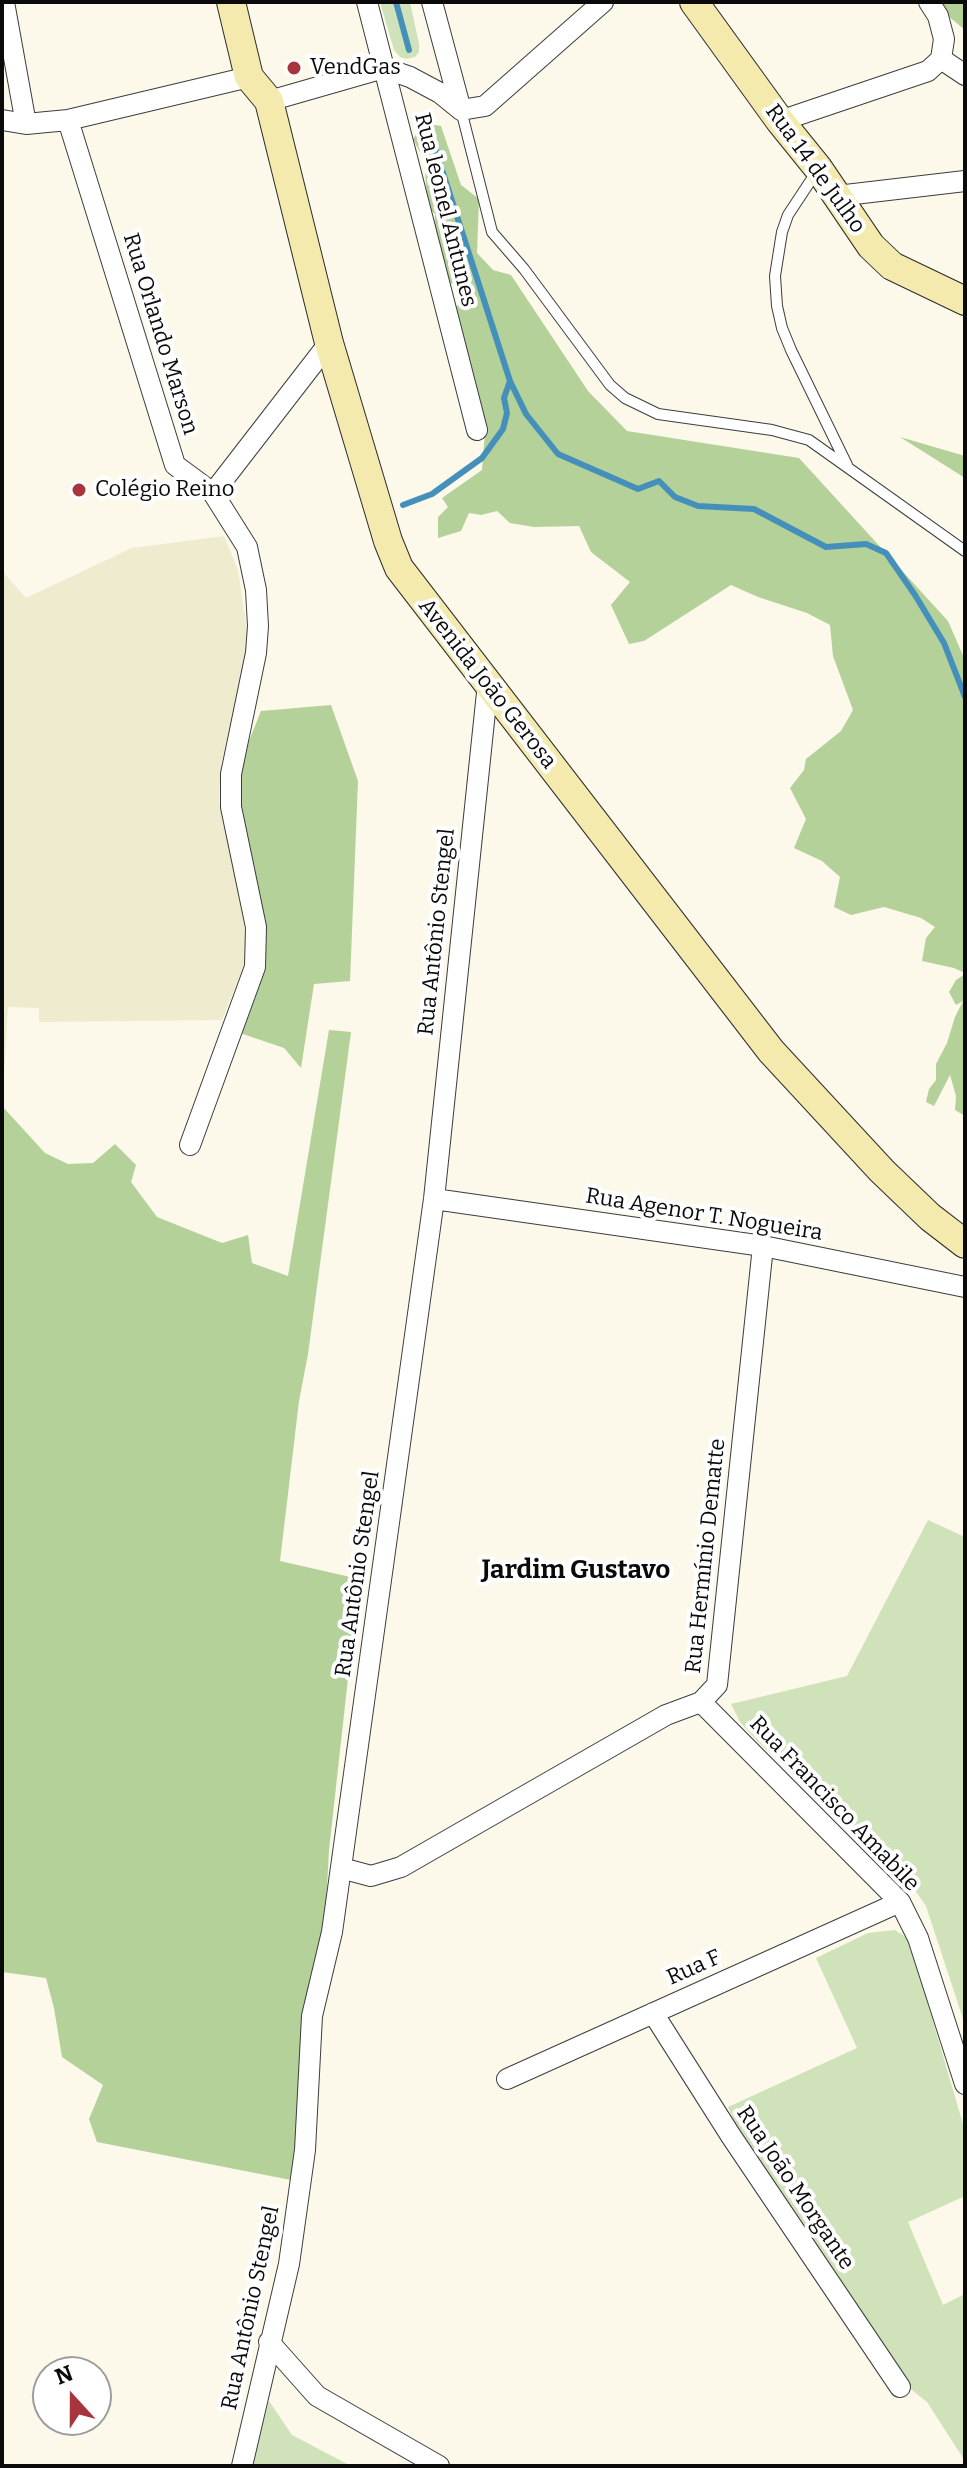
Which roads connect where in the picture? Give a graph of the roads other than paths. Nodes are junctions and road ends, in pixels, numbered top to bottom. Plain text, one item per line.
1 (4, 2) edge
2 (231, 2) edge
3 (367, 2) edge
4 (432, 2) edge
5 (603, 2) edge
6 (694, 2) edge
7 (929, 2) edge
8 (941, 59) junction
9 (384, 68) junction
10 (965, 75) edge
11 (249, 77) junction
12 (269, 101) junction
13 (461, 110) junction
14 (2, 120) edge
15 (68, 120) junction
16 (780, 121) junction
17 (26, 124) junction
18 (818, 168) junction
19 (965, 181) edge
20 (837, 196) junction
21 (965, 301) edge
22 (329, 343) junction
23 (477, 430) dead end
24 (848, 467) junction
25 (213, 493) junction
26 (965, 551) edge
27 (488, 683) junction
28 (190, 1145) dead end
29 (434, 1199) junction
30 (965, 1244) edge
31 (763, 1246) junction
32 (965, 1287) edge
33 (701, 1702) junction
34 (341, 1868) junction
35 (900, 1902) junction
36 (653, 2013) junction
37 (507, 2079) dead end
38 (965, 2084) edge
39 (269, 2342) junction
40 (900, 2387) dead end
41 (242, 2466) edge
42 (439, 2466) edge

1 - 17 street
2 - 11 main road, Avenida João Gerosa
3 - 9 street, Rua leonel Antunes
4 - 13 street, Rua leonel Antunes
5 - 13 street
6 - 16 main road, Rua 14 de Julho
7 - 8 street
8 - 10 street
8 - 16 street
9 - 12 street
9 - 13 street
9 - 23 street, Rua leonel Antunes
11 - 12 main road, Avenida João Gerosa
11 - 15 street
12 - 22 main road, Avenida João Gerosa
13 - 24 lane, Rua leonel Antunes
14 - 17 street
15 - 17 street
15 - 25 street, Rua Orlando Marson
16 - 18 main road, Rua 14 de Julho
18 - 20 main road, Rua 14 de Julho
18 - 24 lane
19 - 20 street
20 - 21 main road, Rua 14 de Julho
22 - 25 street
22 - 27 main road, Avenida João Gerosa
24 - 26 lane
25 - 28 street, Rua Orlando Marson
27 - 29 street, Rua Antônio Stengel
27 - 30 main road, Avenida João Gerosa
29 - 31 street, Rua Agenor T. Nogueira
29 - 34 street, Rua Antônio Stengel
31 - 32 street, Rua Agenor T. Nogueira
31 - 33 street, Rua Hermínio Dematte
33 - 34 street, Rua Hermínio Dematte
33 - 35 street, Rua Francisco Amabile
34 - 39 street, Rua Antônio Stengel
35 - 36 street, Rua F
35 - 38 street, Rua Francisco Amabile
36 - 37 street, Rua F
36 - 40 street, Rua João Morgante
39 - 41 street, Rua Antônio Stengel
39 - 42 street

